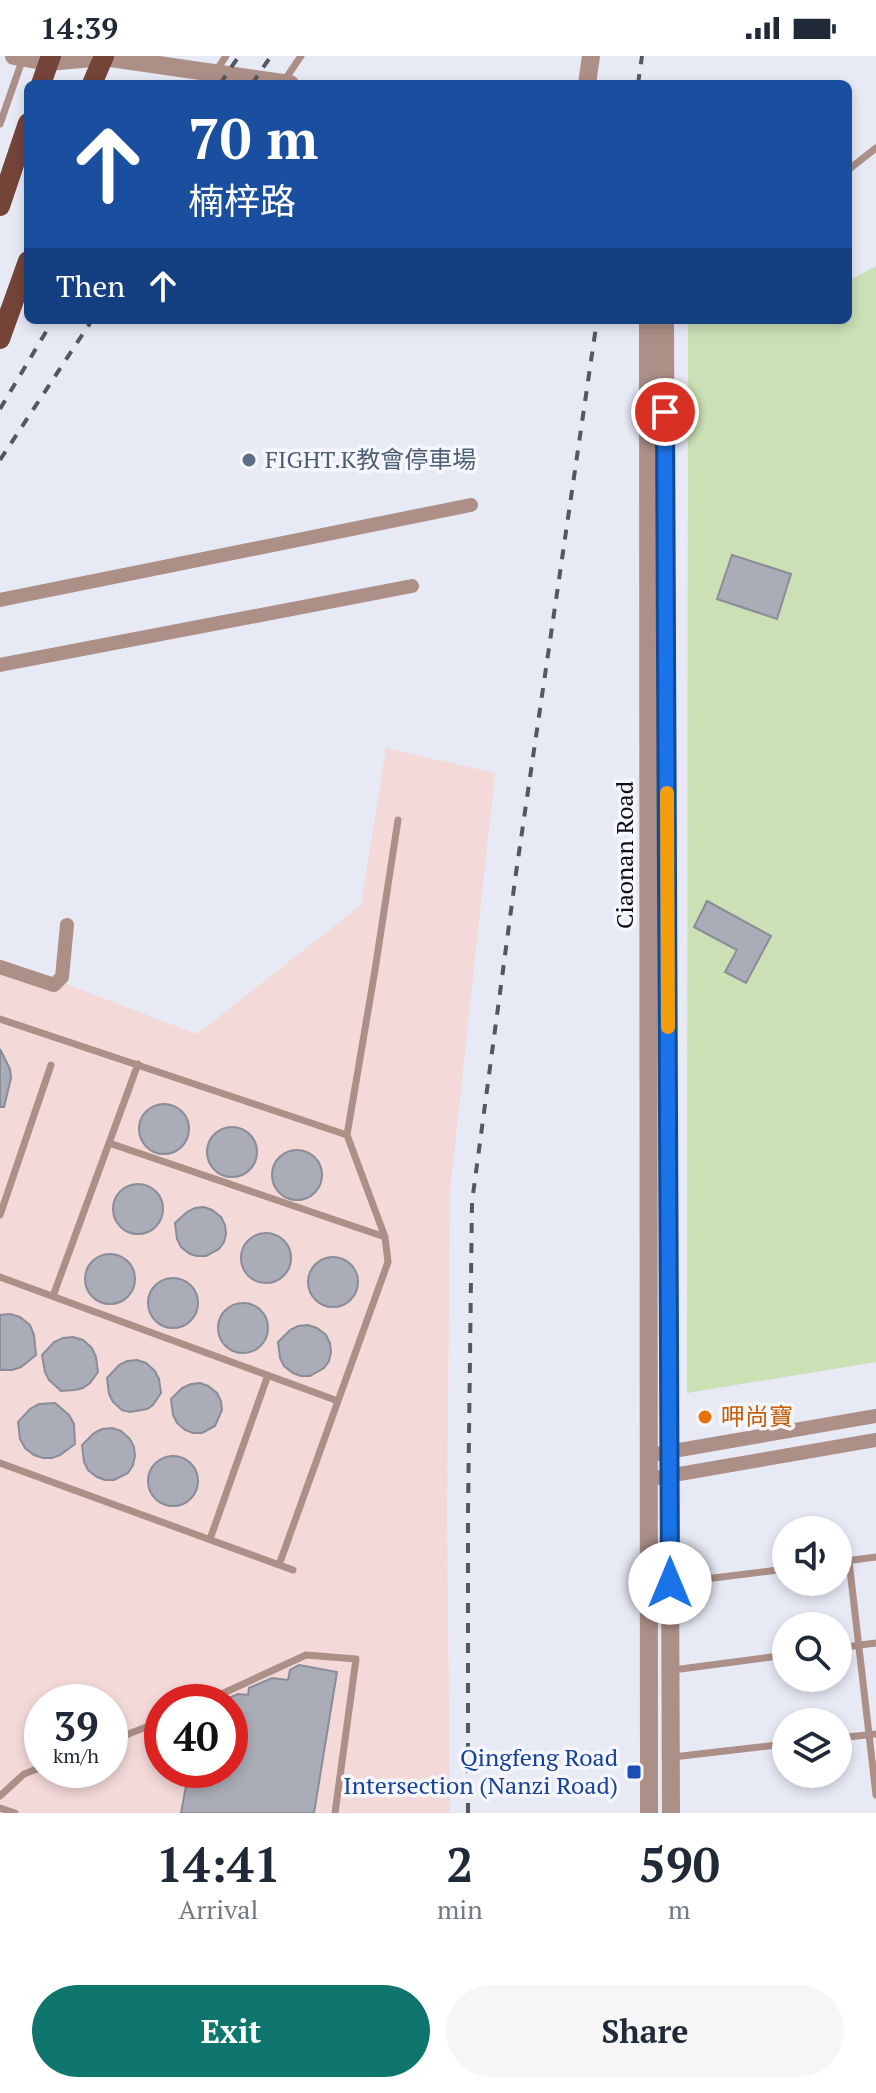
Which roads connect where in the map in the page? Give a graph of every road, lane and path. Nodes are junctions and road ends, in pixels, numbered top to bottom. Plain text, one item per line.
1 (103, 56) edge
2 (226, 56) edge
3 (301, 56) edge
4 (591, 56) edge
5 (21, 57) edge
6 (50, 59) edge
7 (214, 73) junction
8 (42, 80) edge
9 (94, 80) edge
10 (264, 80) edge
11 (288, 80) edge
12 (588, 80) edge
13 (0, 124) edge
14 (24, 135) edge
15 (876, 148) edge
16 (852, 167) edge
17 (0, 206) edge
18 (24, 272) edge
19 (648, 324) edge
20 (665, 324) edge
21 (0, 339) edge
22 (471, 505) dead end
23 (412, 586) dead end
24 (0, 600) edge
25 (0, 665) edge
26 (398, 820) dead end
27 (67, 925) dead end
28 (0, 967) edge
29 (0, 1019) edge
30 (138, 1064) junction
31 (51, 1065) dead end
32 (347, 1135) junction
33 (109, 1143) junction
34 (0, 1215) edge
35 (385, 1237) junction
36 (0, 1277) edge
37 (53, 1296) junction
38 (268, 1375) junction
39 (338, 1401) junction
40 (876, 1416) edge
41 (876, 1440) edge
42 (669, 1451) junction
43 (650, 1455) junction
44 (0, 1463) edge
45 (670, 1476) junction
46 (650, 1479) junction
47 (210, 1539) junction
48 (876, 1557) edge
49 (852, 1561) edge
50 (279, 1565) junction
51 (293, 1570) dead end
52 (772, 1571) edge
53 (670, 1583) junction
54 (852, 1586) edge
55 (876, 1643) edge
56 (859, 1645) junction
57 (852, 1646) edge
58 (772, 1657) edge
59 (670, 1670) junction
60 (243, 1684) edge
61 (872, 1734) edge
62 (852, 1736) edge
63 (772, 1746) edge
64 (671, 1757) junction
65 (24, 1774) edge
66 (876, 1795) edge
67 (0, 1796) edge
68 (0, 1808) edge
69 (15, 1813) edge
70 (335, 1813) edge
71 (649, 1813) edge
72 (671, 1813) edge

1 - 6 street
1 - 7 street
1 - 9 main road
2 - 7 lane
3 - 11 lane
4 - 12 street
5 - 6 street
5 - 13 lane
6 - 8 main road
7 - 10 street
14 - 17 main road
15 - 16 lane
18 - 21 main road
19 - 43 street, Ciaonan Road
20 - 42 street, Ciaonan Road
22 - 24 street
23 - 25 street
26 - 32 lane
27 - 28 street
29 - 30 lane
30 - 32 lane
30 - 33 lane
31 - 34 lane
32 - 35 lane
33 - 35 lane
33 - 37 lane
35 - 39 lane
36 - 37 lane
37 - 38 lane
38 - 39 lane
38 - 47 lane
39 - 50 lane
40 - 42 street
41 - 45 street
42 - 43 street
42 - 45 street, Ciaonan Road
43 - 46 street, Ciaonan Road
44 - 47 lane
45 - 46 street
45 - 53 street, Ciaonan Road
46 - 71 street, Ciaonan Road
47 - 50 lane
48 - 49 lane
50 - 51 lane
52 - 53 lane
53 - 59 street, Ciaonan Road
54 - 56 lane
55 - 56 lane
56 - 57 lane
56 - 61 lane
58 - 59 lane
59 - 64 street, Ciaonan Road
60 - 70 lane
61 - 62 lane
61 - 66 lane
63 - 64 lane
64 - 72 street, Ciaonan Road
65 - 67 lane
68 - 69 lane

